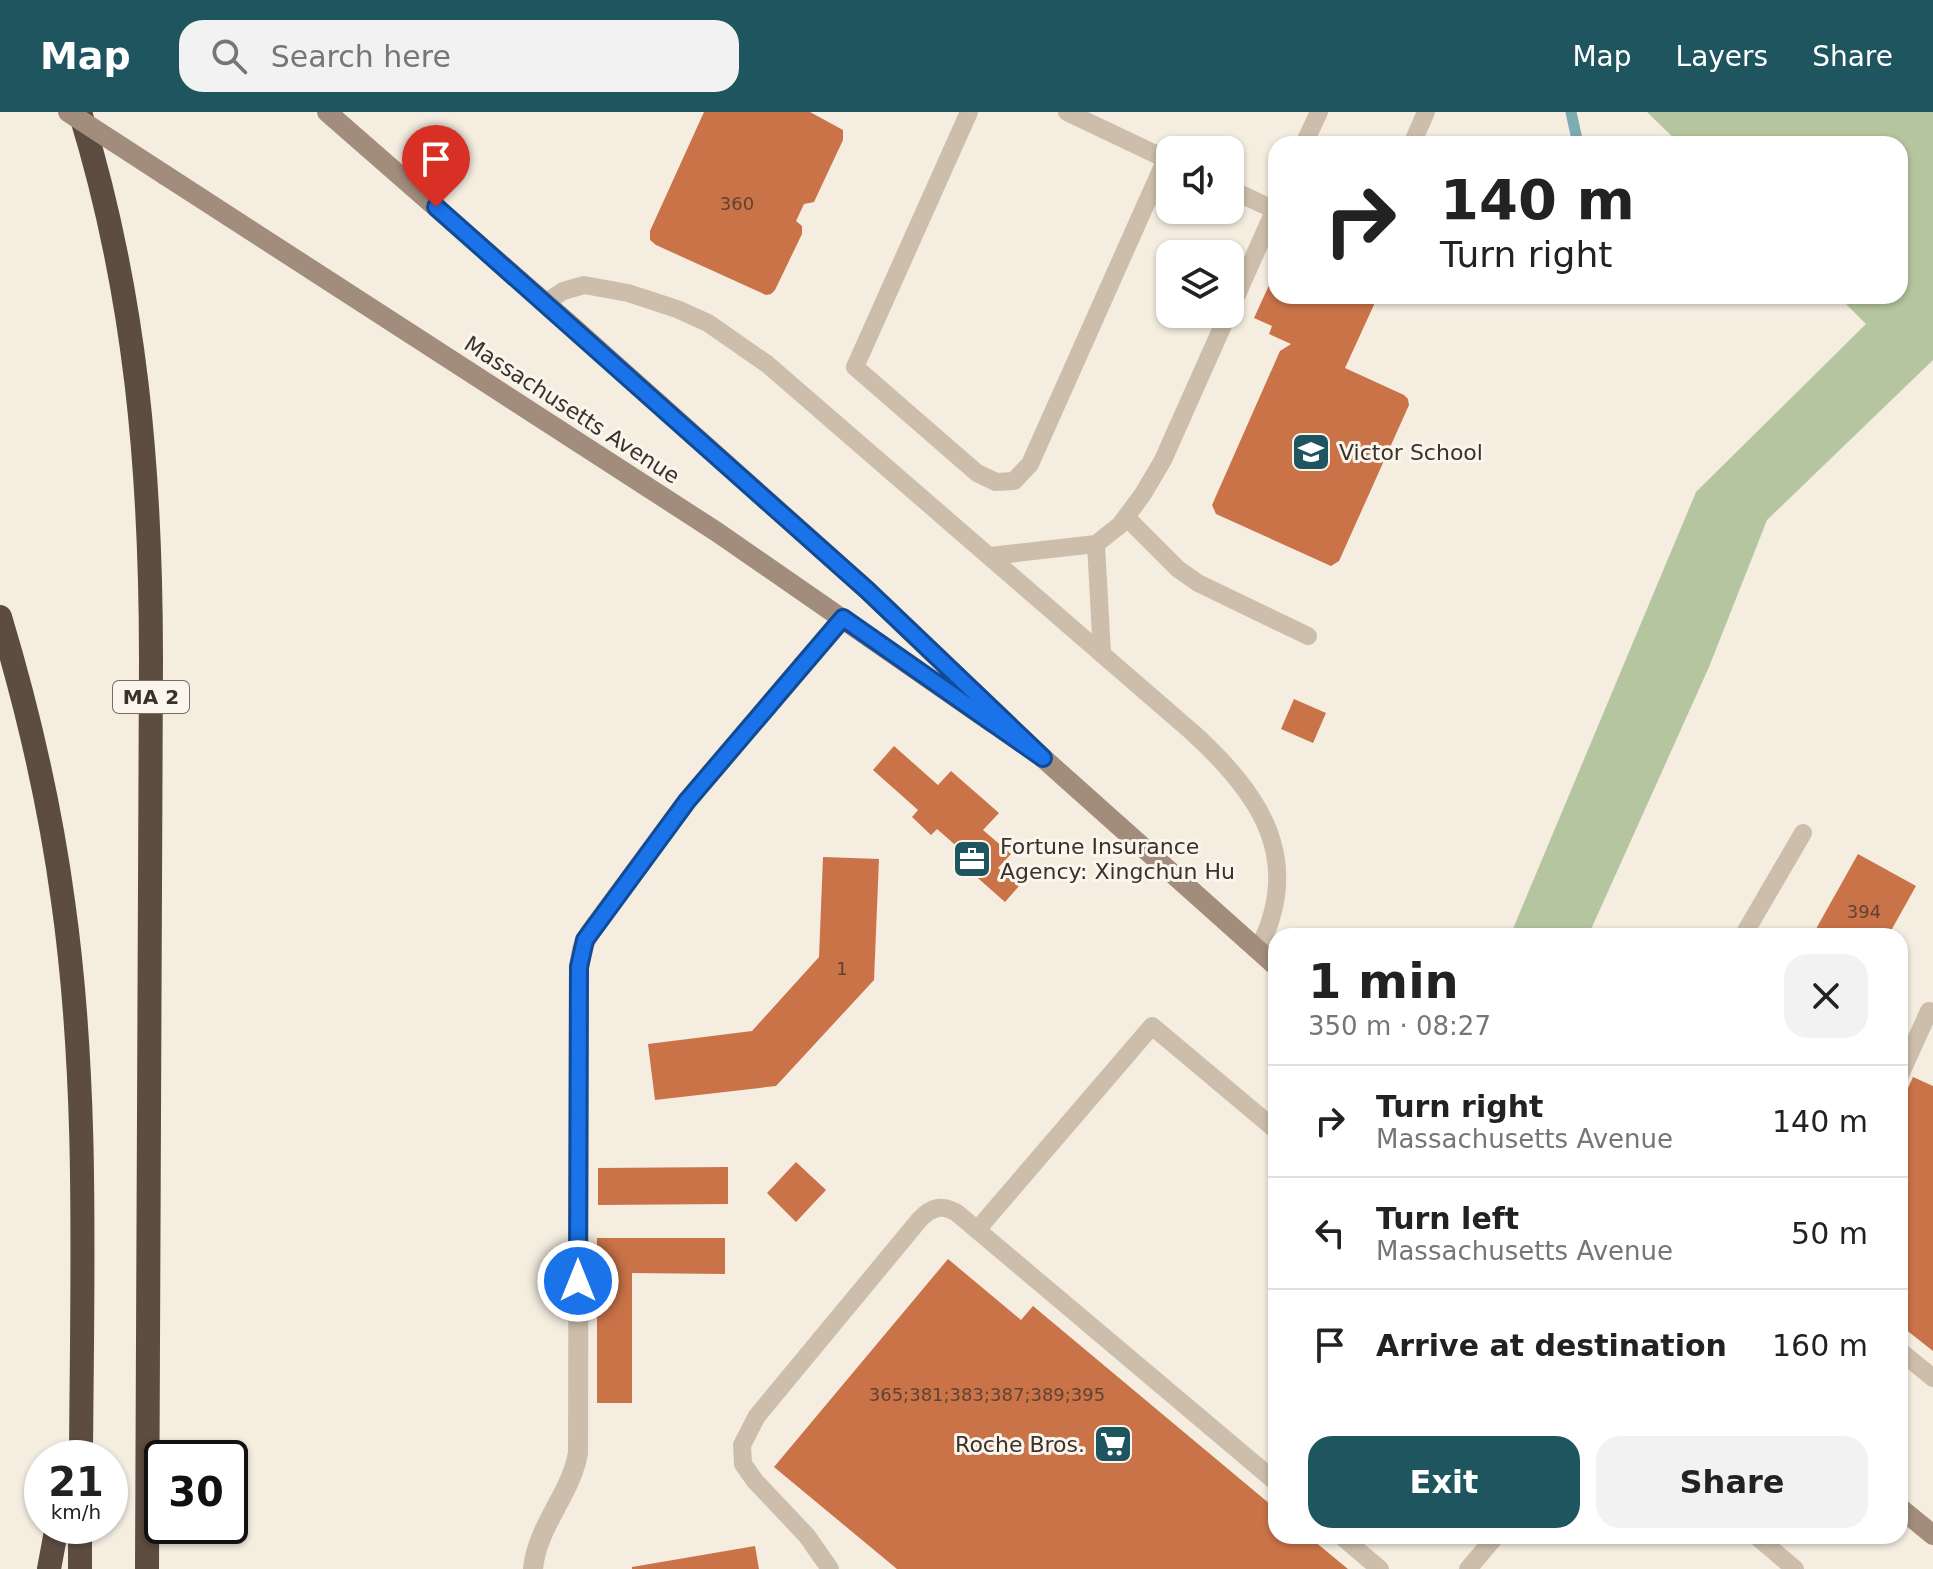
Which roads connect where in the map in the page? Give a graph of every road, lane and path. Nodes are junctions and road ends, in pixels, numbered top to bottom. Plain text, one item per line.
1 (68, 112) edge
2 (80, 112) edge
3 (327, 112) edge
4 (969, 112) edge
5 (1067, 112) edge
6 (1319, 112) edge
7 (1426, 112) edge
8 (1308, 136) edge
9 (1416, 136) edge
10 (1156, 154) edge
11 (1156, 186) edge
12 (1244, 195) edge
13 (1268, 205) edge
14 (1268, 224) edge
15 (1244, 278) edge
16 (545, 303) junction
17 (1222, 328) edge
18 (1126, 517) junction
19 (1096, 544) junction
20 (990, 556) junction
21 (0, 617) edge
22 (843, 618) junction
23 (1308, 636) dead end
24 (1102, 654) junction
25 (1043, 758) junction
26 (1803, 833) dead end
27 (1748, 928) edge
28 (1258, 950) junction
29 (1268, 959) edge
30 (1931, 1012) edge
31 (1908, 1059) edge
32 (1268, 1123) edge
33 (977, 1230) junction
34 (1908, 1358) edge
35 (1933, 1378) edge
36 (81, 1397) junction
37 (73, 1440) edge
38 (81, 1440) edge
39 (1268, 1475) edge
40 (1908, 1515) edge
41 (1933, 1535) edge
42 (54, 1544) edge
43 (80, 1544) edge
44 (1350, 1544) edge
45 (1489, 1544) edge
46 (1765, 1544) edge
47 (49, 1569) edge
48 (80, 1569) edge
49 (147, 1569) edge
50 (533, 1569) edge
51 (830, 1569) edge
52 (1380, 1569) edge
53 (1468, 1569) edge
54 (1795, 1569) edge

1 - 22 main road, Massachusetts Avenue, bridge
2 - 49 highway, MA 2
3 - 16 main road, Massachusetts Avenue
4 - 11 lane
5 - 10 lane
6 - 8 lane
7 - 9 lane
12 - 13 lane
14 - 15 lane
16 - 20 lane
16 - 25 main road, Massachusetts Avenue
17 - 18 lane
18 - 19 lane
18 - 23 lane
19 - 20 lane
19 - 24 lane
20 - 24 lane
21 - 36 highway
22 - 25 main road, Massachusetts Avenue
22 - 50 street
24 - 28 lane
25 - 28 main road, Massachusetts Avenue
26 - 27 lane
28 - 29 main road, Massachusetts Avenue
30 - 31 lane
32 - 33 lane
33 - 39 lane
33 - 51 lane
34 - 35 lane
36 - 37 highway
36 - 38 highway
40 - 41 main road
42 - 47 highway
43 - 48 highway
44 - 52 lane
45 - 53 lane
46 - 54 lane

